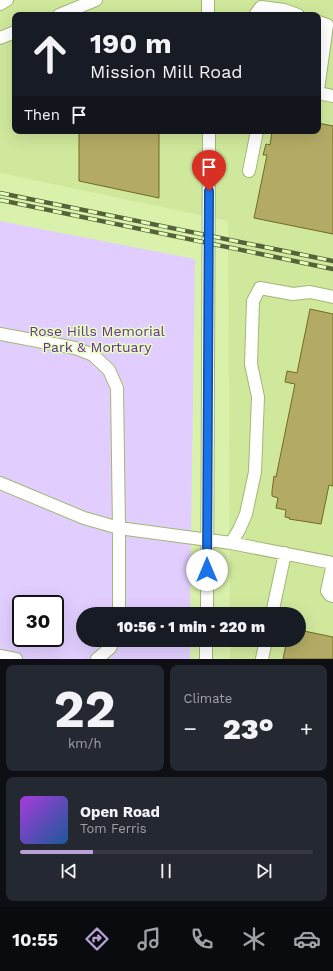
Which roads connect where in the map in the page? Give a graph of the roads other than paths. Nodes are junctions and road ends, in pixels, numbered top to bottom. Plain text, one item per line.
1 (7, 0) edge
2 (96, 0) edge
3 (208, 0) edge
4 (0, 4) edge
5 (70, 10) edge
6 (208, 12) edge
7 (257, 12) edge
8 (290, 12) edge
9 (322, 24) edge
10 (12, 33) edge
11 (0, 38) edge
12 (321, 51) edge
13 (321, 94) edge
14 (333, 96) edge
15 (209, 134) edge
16 (255, 134) edge
17 (249, 171) dead end
18 (333, 297) edge
19 (0, 334) edge
20 (0, 483) edge
21 (119, 528) junction
22 (207, 540) junction
23 (231, 543) junction
24 (285, 554) junction
25 (333, 563) edge
26 (333, 596) edge
27 (119, 607) edge
28 (207, 607) edge
29 (274, 607) edge
30 (110, 647) edge
31 (206, 647) edge
32 (265, 647) edge
33 (0, 656) edge
34 (16, 659) edge
35 (97, 659) edge
36 (206, 659) edge
37 (262, 659) edge

1 - 4 street
2 - 5 street
3 - 6 street
7 - 8 street
9 - 12 street
10 - 11 street
13 - 14 street
15 - 22 street
16 - 17 street
18 - 23 street
19 - 21 street
20 - 21 street
21 - 22 street
21 - 27 street
22 - 23 street
22 - 28 street
23 - 24 street
24 - 25 street
24 - 29 street
25 - 26 street
30 - 35 street
31 - 36 street
32 - 37 street
33 - 34 street

